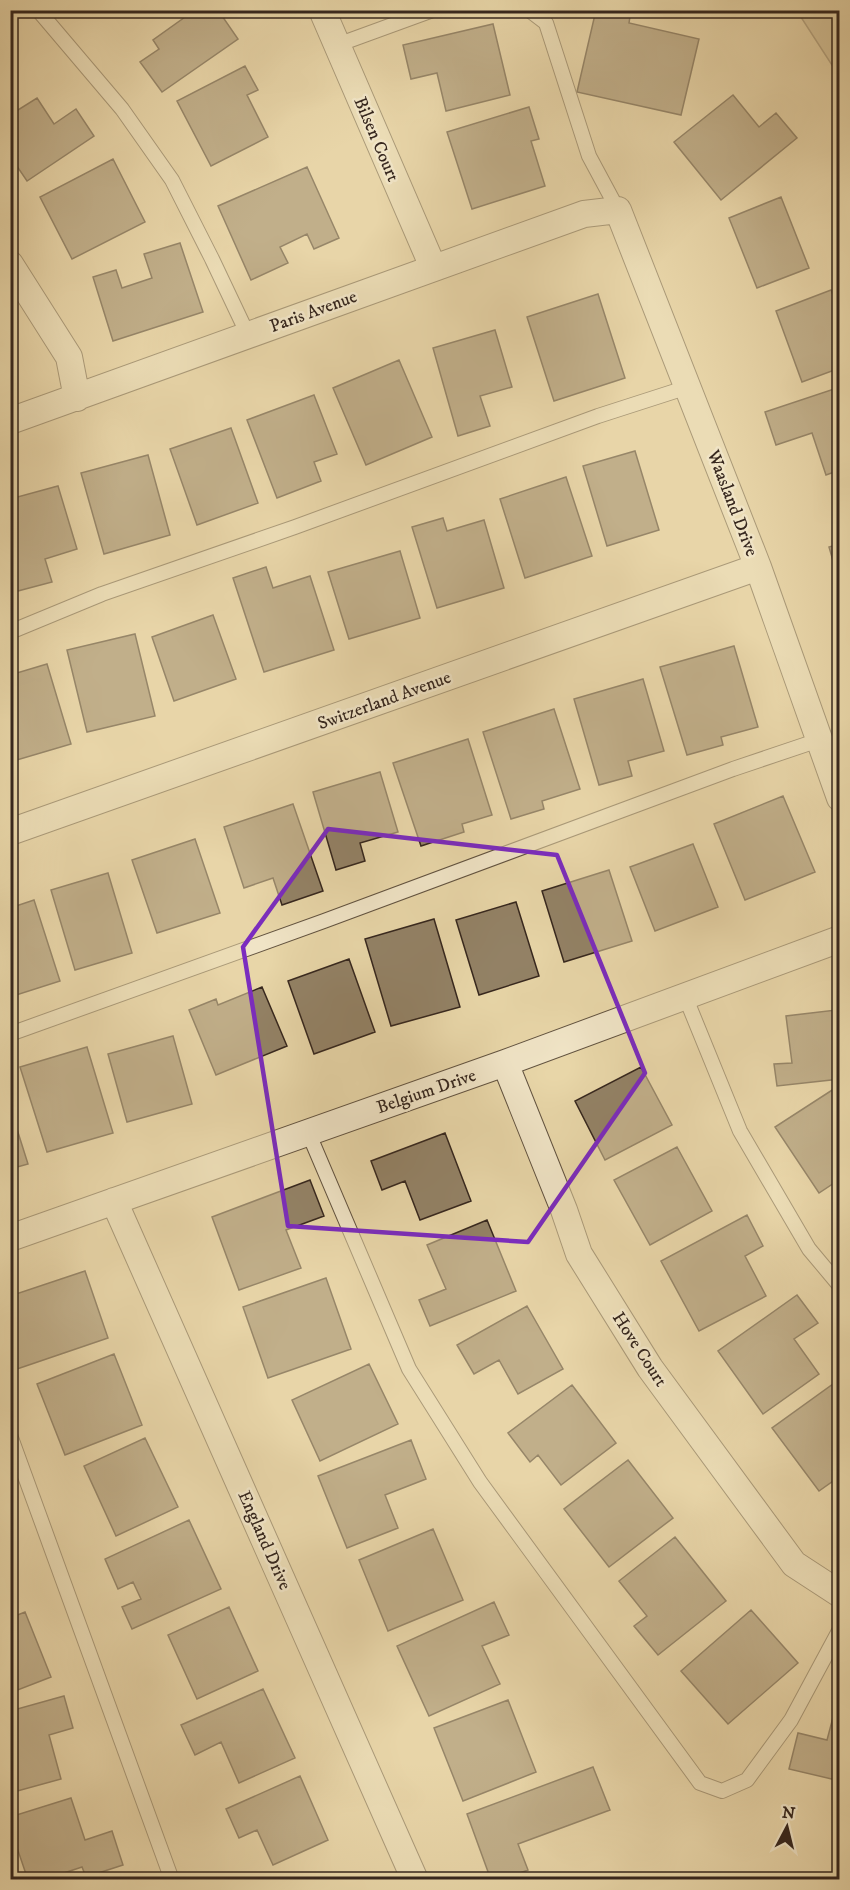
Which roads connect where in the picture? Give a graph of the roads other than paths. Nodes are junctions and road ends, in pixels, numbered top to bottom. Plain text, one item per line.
1 (38, 10) edge
2 (322, 10) edge
3 (433, 10) edge
4 (529, 10) edge
5 (337, 45) junction
6 (618, 210) junction
7 (10, 264) edge
8 (433, 267) junction
9 (248, 335) junction
10 (688, 387) junction
11 (77, 398) junction
12 (10, 421) edge
13 (758, 567) junction
14 (10, 632) edge
15 (819, 740) junction
16 (840, 798) edge
17 (10, 832) edge
18 (840, 939) edge
19 (685, 996) junction
20 (10, 1034) edge
21 (505, 1063) junction
22 (308, 1132) junction
23 (114, 1201) junction
24 (10, 1238) edge
25 (840, 1286) edge
26 (10, 1436) edge
27 (840, 1594) edge
28 (840, 1629) edge
29 (172, 1880) edge
30 (416, 1880) edge

1 - 9 lane
2 - 5 street, Bilsen Court
3 - 5 lane
4 - 6 lane
5 - 8 street, Bilsen Court
6 - 8 street, Paris Avenue
6 - 10 street, Waasland Drive
7 - 11 street
8 - 9 street, Paris Avenue
9 - 11 street, Paris Avenue
10 - 13 street, Waasland Drive
10 - 14 lane
11 - 12 street, Paris Avenue
13 - 15 street, Waasland Drive
13 - 17 street, Switzerland Avenue
15 - 16 street, Waasland Drive
15 - 20 lane
18 - 19 street, Belgium Drive
19 - 21 street, Belgium Drive
19 - 25 lane
21 - 22 street, Belgium Drive
21 - 27 street, Hove Court
22 - 23 street, Belgium Drive
22 - 28 lane
23 - 24 street, Belgium Drive
23 - 30 street, England Drive
26 - 29 lane

